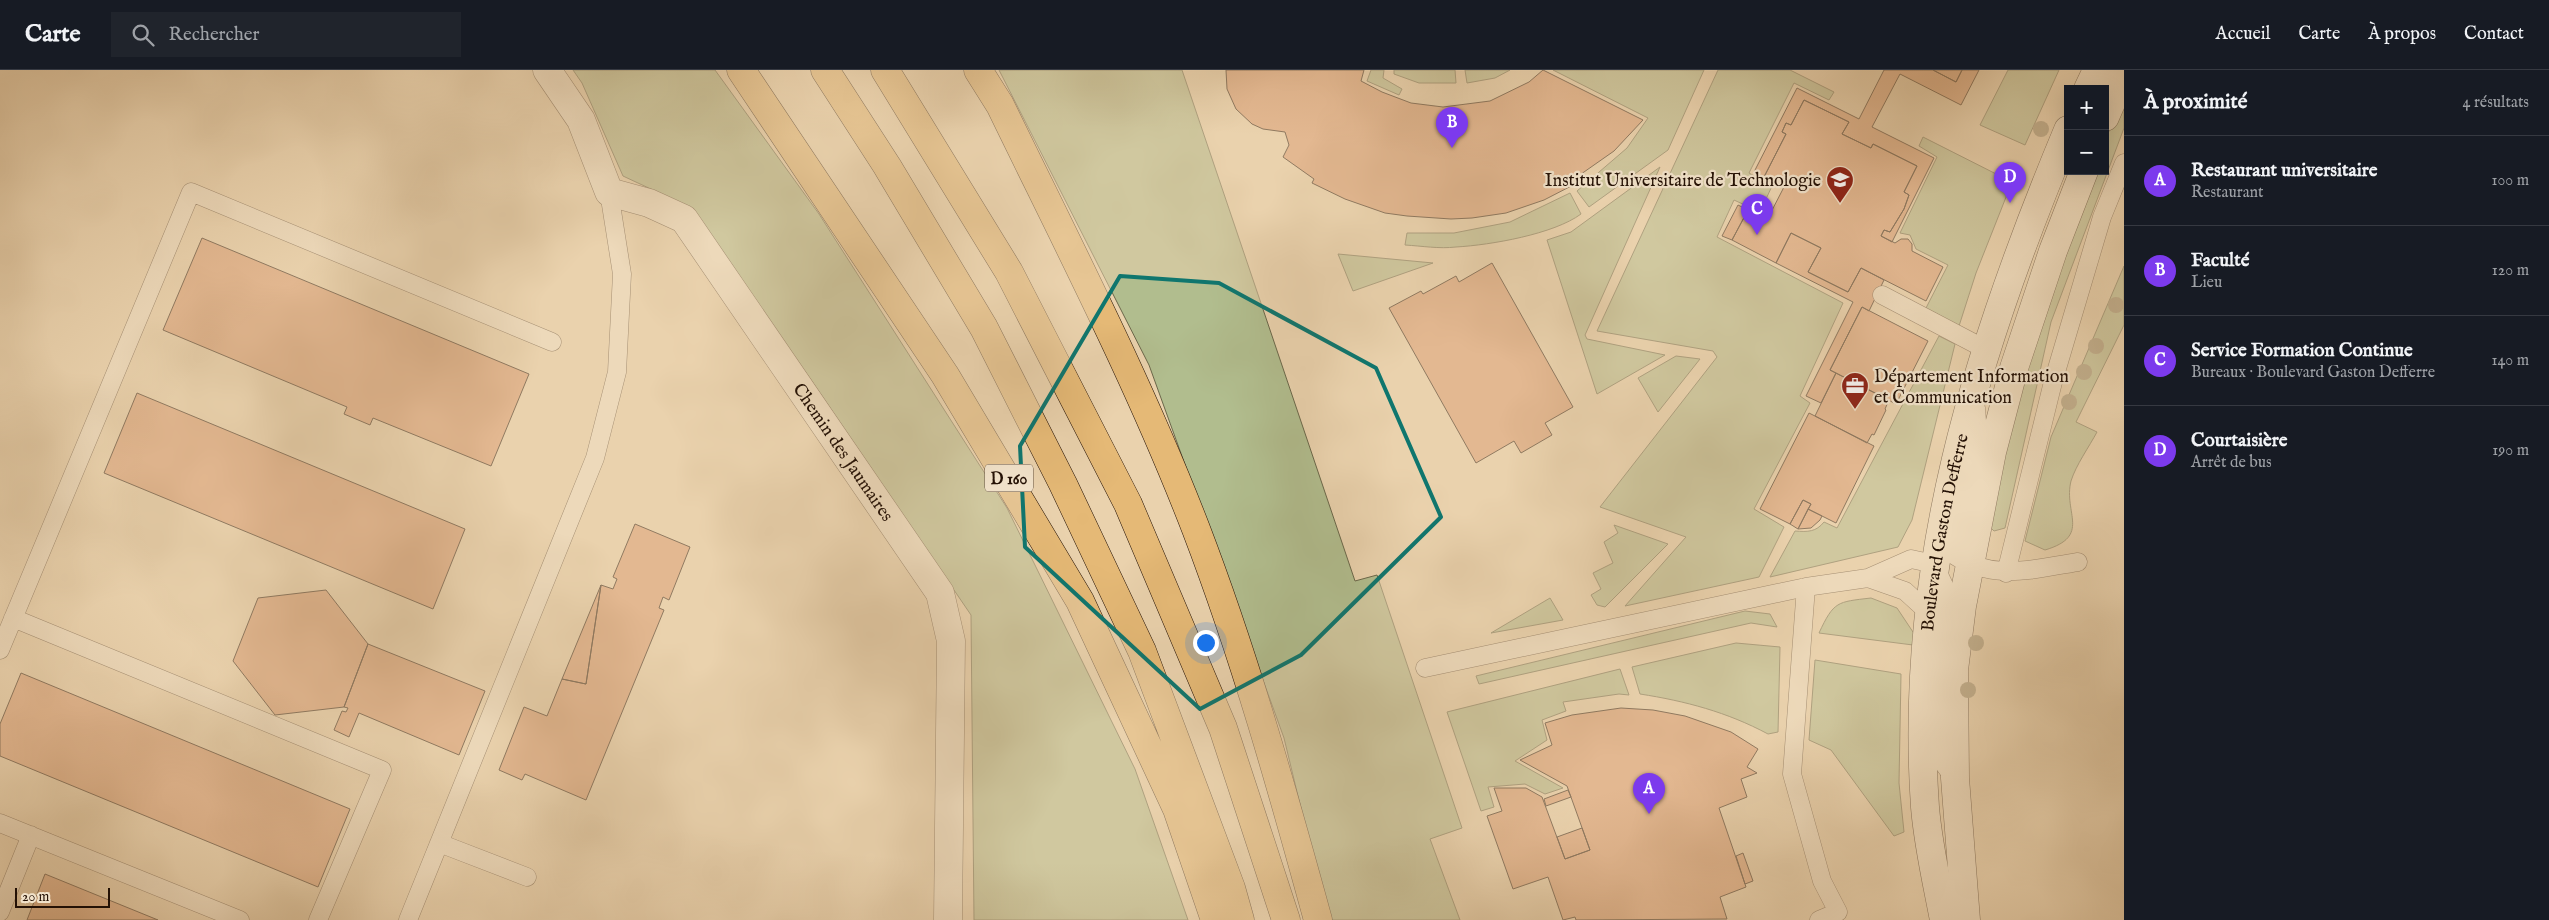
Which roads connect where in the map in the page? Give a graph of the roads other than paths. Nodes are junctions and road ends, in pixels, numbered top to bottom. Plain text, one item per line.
1 (547, 70) edge
2 (741, 70) edge
3 (825, 70) edge
4 (885, 70) edge
5 (978, 70) edge
6 (2097, 70) edge
7 (2124, 73) edge
8 (2090, 85) edge
9 (2109, 108) edge
10 (2064, 140) edge
11 (2124, 163) edge
12 (2082, 175) edge
13 (609, 192) junction
14 (1882, 295) dead end
15 (552, 342) dead end
16 (1985, 349) junction
17 (1975, 388) junction
18 (2078, 562) dead end
19 (1934, 564) junction
20 (1968, 564) junction
21 (2006, 573) junction
22 (1868, 578) junction
23 (1806, 587) junction
24 (1928, 612) junction
25 (13, 618) junction
26 (0, 650) edge
27 (1425, 668) dead end
28 (1955, 778) junction
29 (0, 823) edge
30 (31, 835) junction
31 (439, 843) junction
32 (527, 877) dead end
33 (0, 912) edge
34 (411, 919) edge
35 (240, 920) edge
36 (318, 920) edge
37 (948, 920) edge
38 (1215, 920) edge
39 (1240, 920) edge
40 (1286, 920) edge
41 (1318, 920) edge
42 (1819, 920) edge
43 (1944, 920) edge
44 (1966, 920) edge

1 - 13 main road
2 - 38 highway, D 160
3 - 39 highway, D 160
4 - 40 highway
5 - 41 highway
6 - 8 main road
7 - 9 main road
10 - 16 main road, Boulevard Gaston Defferre
11 - 21 lane
12 - 20 main road, Boulevard Gaston Defferre
13 - 31 lane
13 - 37 main road, Chemin des Jaumaires
14 - 16 lane
15 - 25 lane
16 - 17 main road, Boulevard Gaston Defferre
17 - 19 main road, Boulevard Gaston Defferre
17 - 20 lane
18 - 21 lane
19 - 22 lane
19 - 24 main road, Boulevard Gaston Defferre
19 - 28 lane
20 - 21 lane
20 - 28 main road, Boulevard Gaston Defferre
22 - 23 lane
22 - 24 lane
23 - 27 lane
23 - 42 lane
24 - 43 main road, Boulevard Gaston Defferre
25 - 26 lane
25 - 36 lane
28 - 44 main road, Boulevard Gaston Defferre
29 - 30 lane
30 - 33 lane
30 - 35 lane
31 - 32 lane
31 - 34 lane

